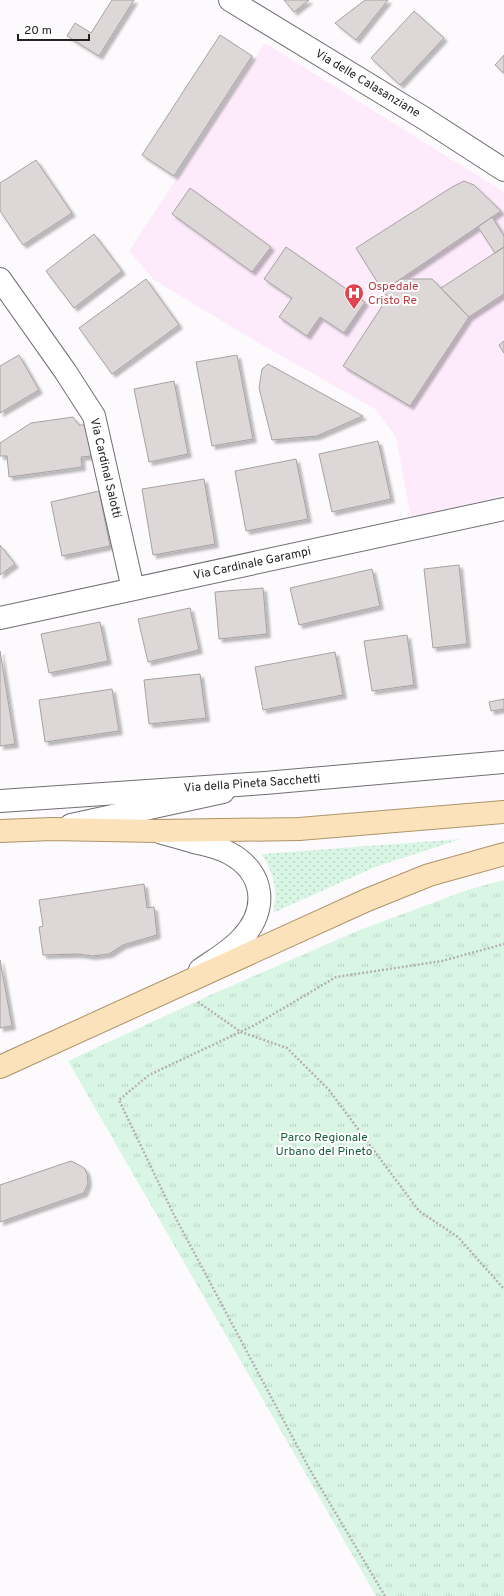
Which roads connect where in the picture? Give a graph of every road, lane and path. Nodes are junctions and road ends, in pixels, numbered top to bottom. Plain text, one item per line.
1 (230, 0) edge
2 (504, 170) edge
3 (0, 279) edge
4 (504, 508) edge
5 (133, 589) junction
6 (0, 618) edge
7 (504, 762) edge
8 (265, 783) junction
9 (0, 801) edge
10 (504, 812) edge
11 (52, 829) junction
12 (0, 831) edge
13 (156, 831) junction
14 (504, 854) edge
15 (504, 944) edge
16 (176, 986) junction
17 (241, 1032) junction
18 (0, 1068) edge
19 (504, 1289) edge
20 (385, 1596) edge

1 - 2 street, Via delle Calasanziane
3 - 5 street, Via Cardinal Salotti
4 - 5 street, Via Cardinale Garampi
5 - 6 street, Via Cardinale Garampi
7 - 8 street, Via della Pineta Sacchetti
8 - 9 street, Via della Pineta Sacchetti
8 - 11 street
10 - 13 main road
11 - 12 main road
11 - 13 main road
13 - 16 street
14 - 16 main road
15 - 17 path
16 - 17 path
16 - 18 main road
17 - 19 path
17 - 20 path

